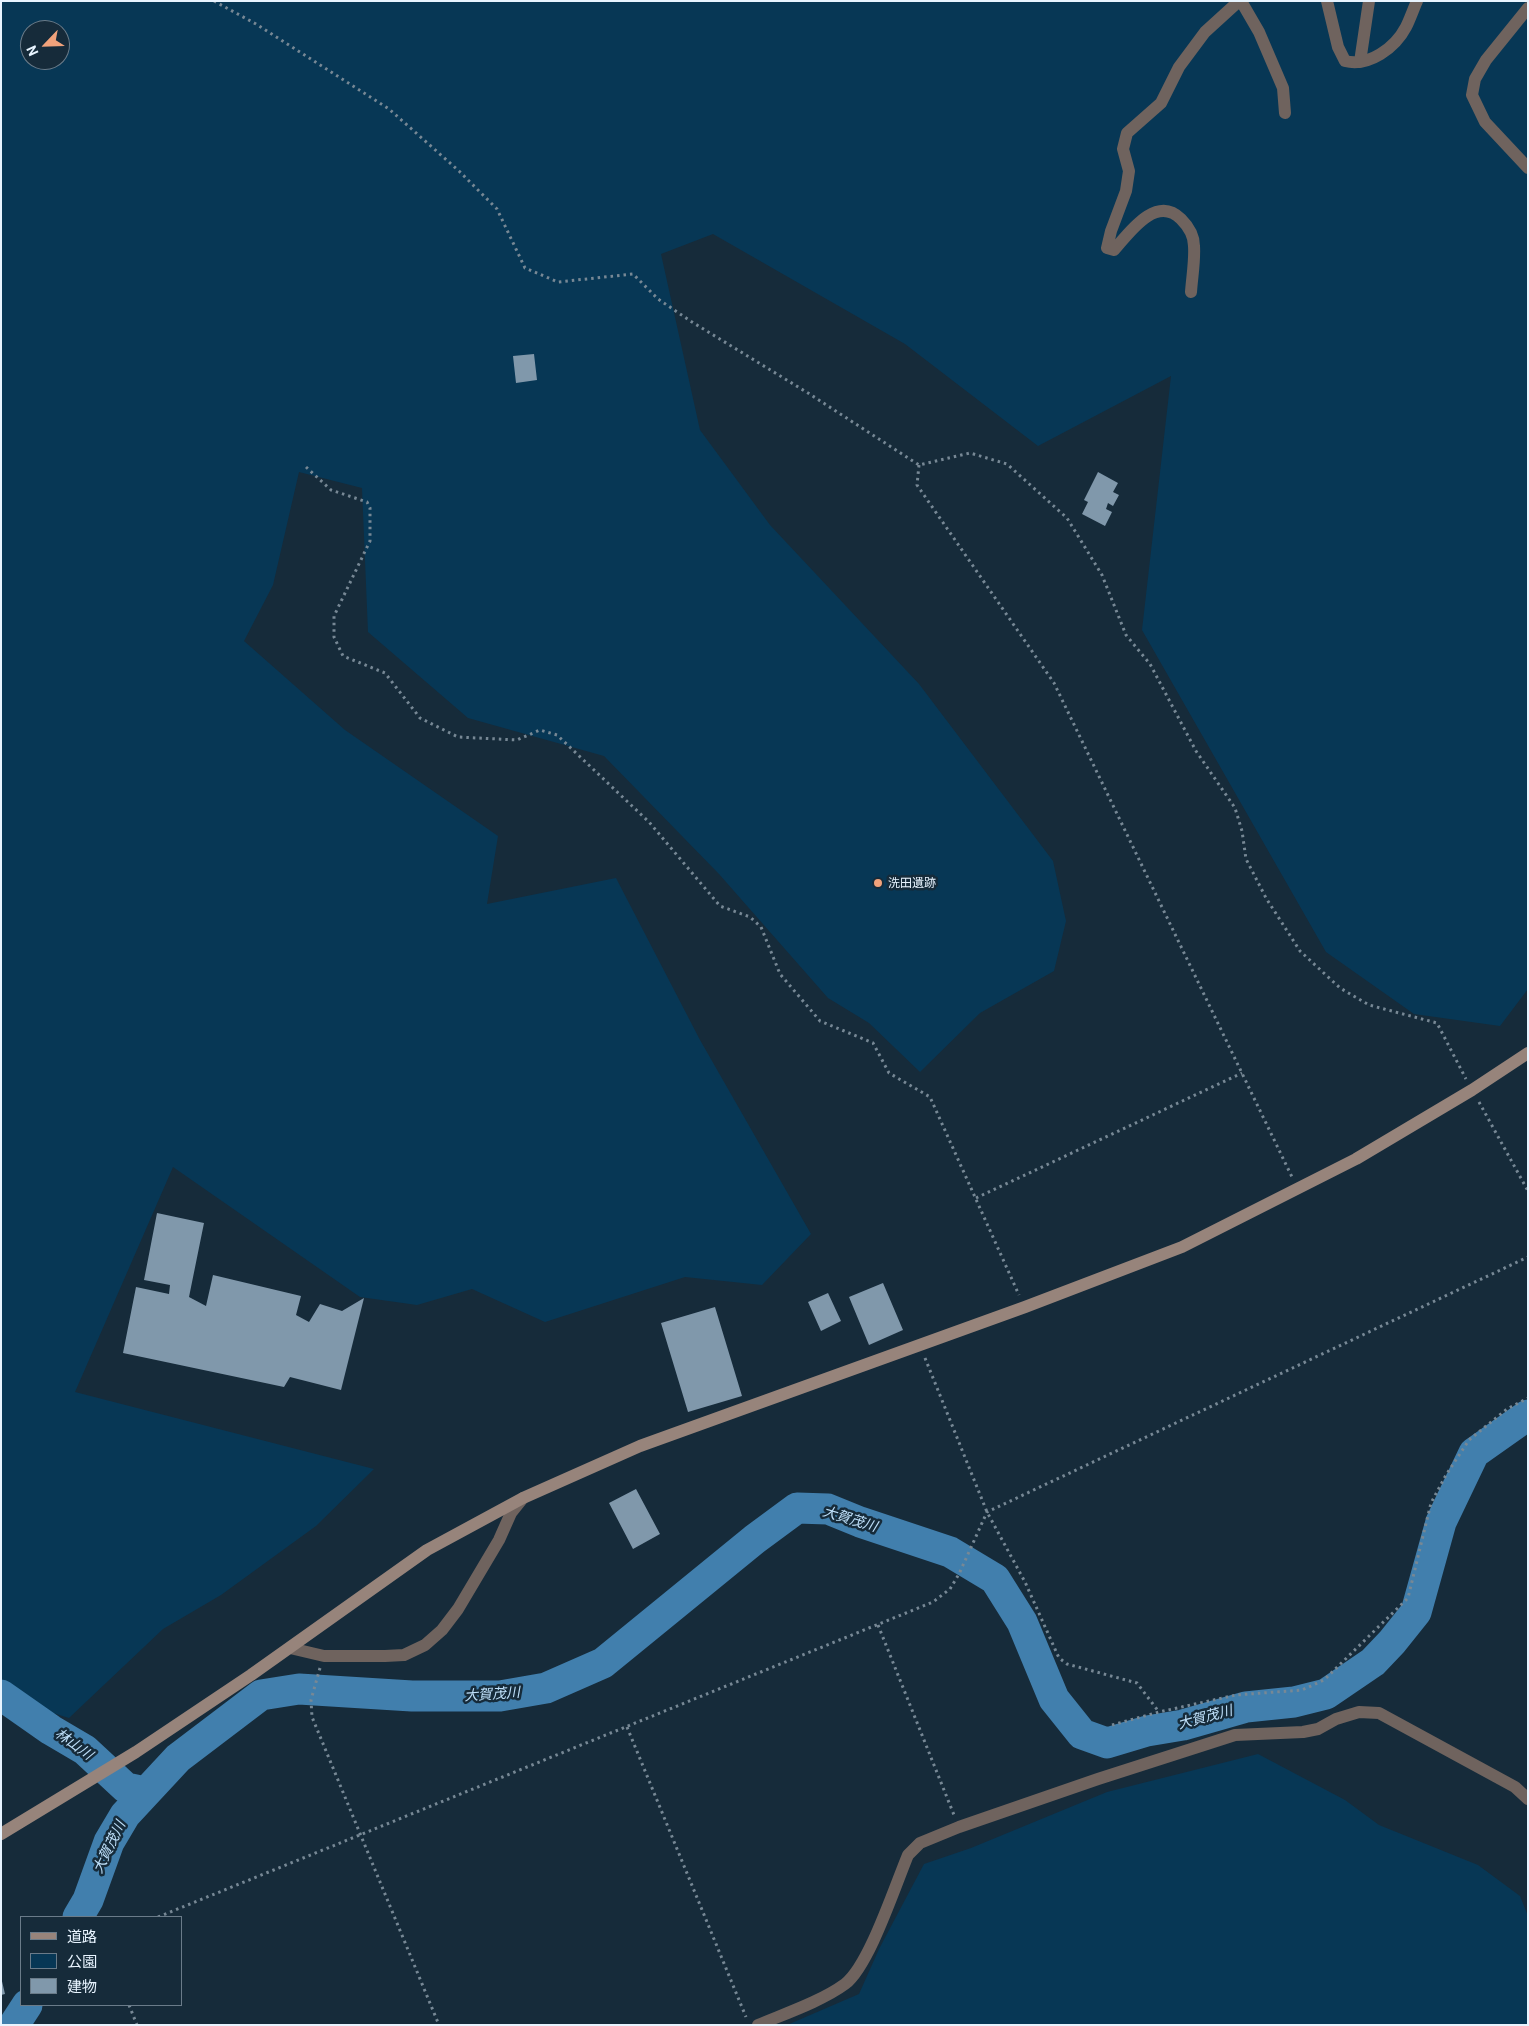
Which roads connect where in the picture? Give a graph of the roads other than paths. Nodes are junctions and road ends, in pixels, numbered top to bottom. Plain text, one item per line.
1 (1240, 1) edge
2 (1327, 1) edge
3 (1369, 1) edge
4 (1417, 1) edge
5 (1528, 8) edge
6 (1360, 62) junction
7 (1285, 113) dead end
8 (1528, 168) edge
9 (1191, 292) dead end
10 (1528, 1053) edge
11 (523, 1498) junction
12 (290, 1648) junction
13 (1528, 1799) edge
14 (1, 1834) edge
15 (758, 2025) edge

1 - 7 street
1 - 9 street
2 - 6 street
3 - 6 street
4 - 6 street
5 - 8 street
10 - 11 street
11 - 12 street
11 - 12 street
12 - 14 street
13 - 15 street

